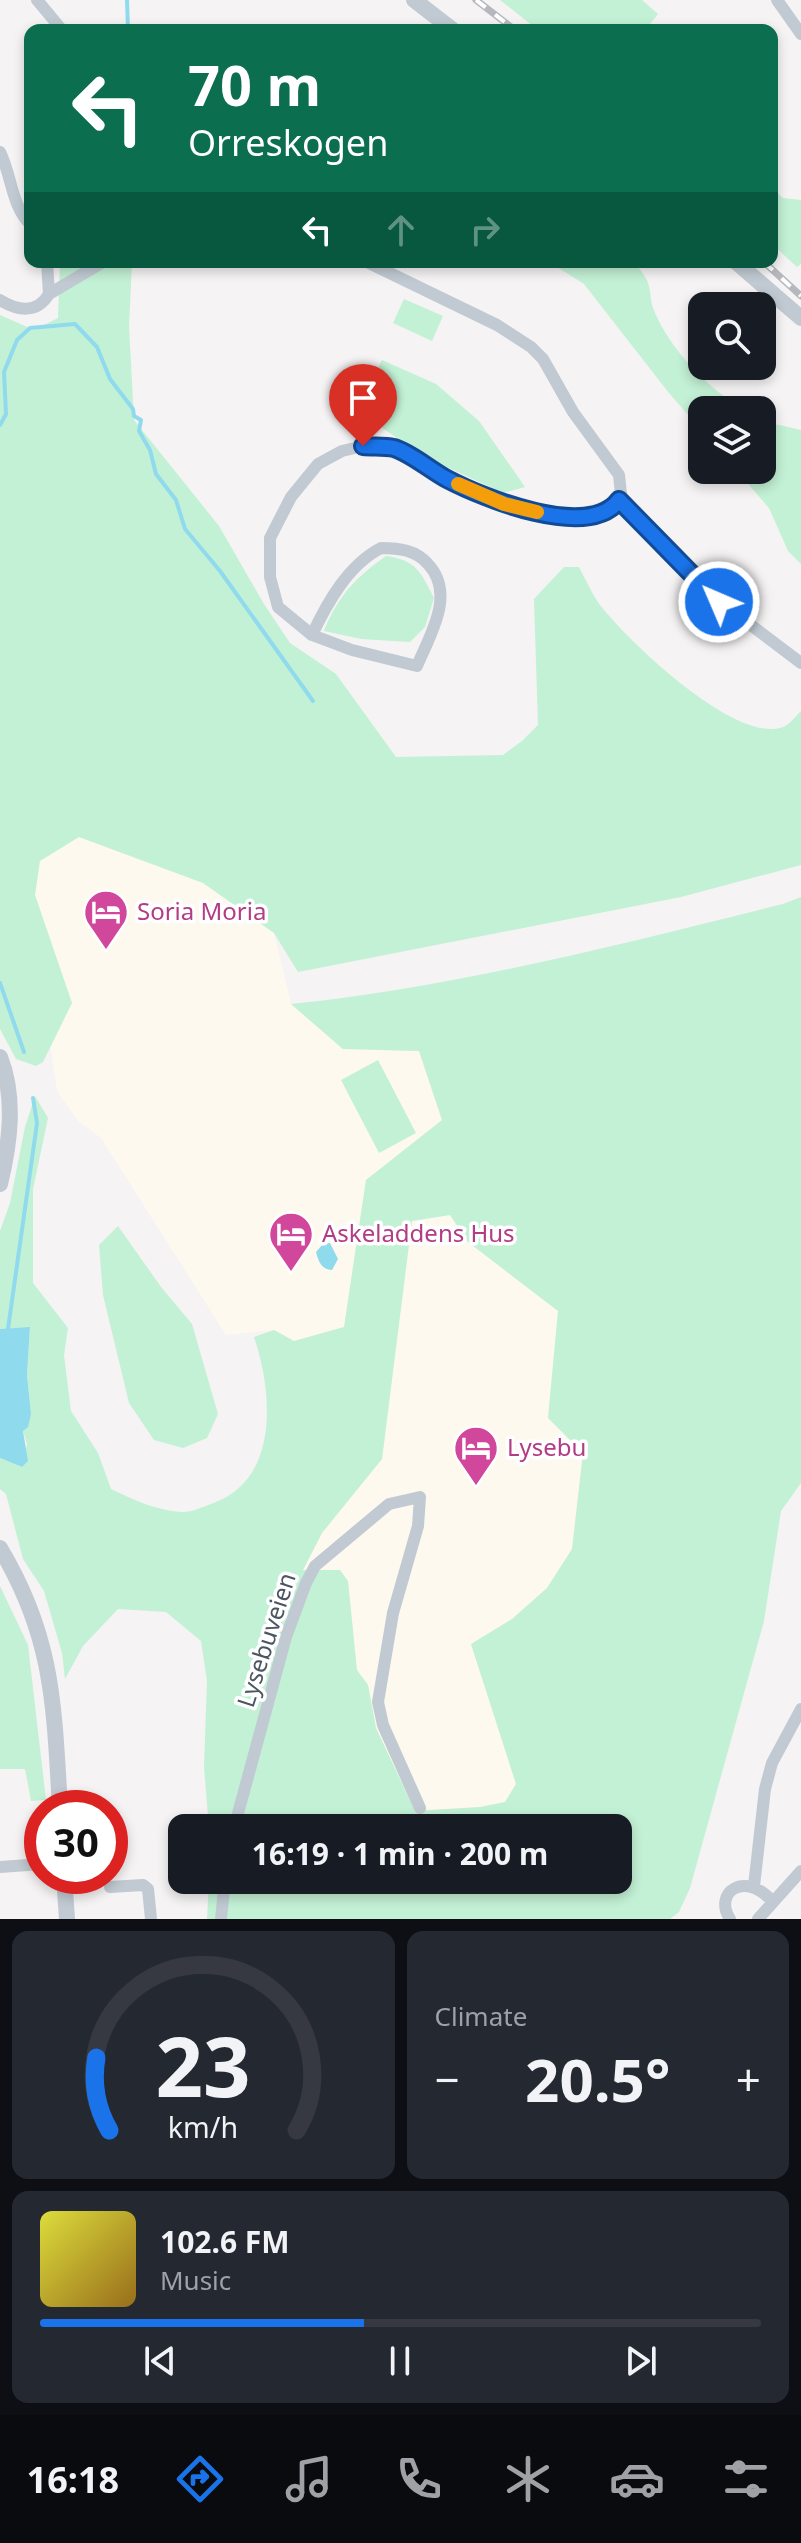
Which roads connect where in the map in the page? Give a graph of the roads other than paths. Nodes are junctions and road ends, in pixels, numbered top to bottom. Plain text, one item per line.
1 (37, 0) edge
2 (414, 0) edge
3 (777, 0) edge
4 (57, 24) edge
5 (445, 24) edge
6 (801, 34) edge
7 (0, 152) edge
8 (24, 216) edge
9 (47, 268) edge
10 (93, 268) edge
11 (379, 268) edge
12 (743, 268) edge
13 (49, 294) junction
14 (0, 300) edge
15 (801, 318) edge
16 (619, 500) junction
17 (312, 635) junction
18 (801, 663) edge
19 (0, 1057) edge
20 (0, 1184) edge
21 (0, 1548) edge
22 (801, 1709) edge
23 (59, 1790) edge
24 (420, 1808) dead end
25 (238, 1814) edge
26 (0, 1859) edge
27 (24, 1865) edge
28 (0, 1867) edge
29 (801, 1871) edge
30 (128, 1886) edge
31 (754, 1886) junction
32 (65, 1894) edge
33 (224, 1894) edge
34 (772, 1901) junction
35 (67, 1919) edge
36 (151, 1919) edge
37 (221, 1919) edge
38 (730, 1919) edge
39 (758, 1919) edge

1 - 4 street
2 - 5 street
3 - 6 street
7 - 8 street
9 - 13 street
10 - 13 street
11 - 16 street
12 - 15 street
13 - 14 street
16 - 17 street
16 - 18 street
17 - 17 street
19 - 20 street
21 - 23 street
22 - 31 street
24 - 25 street, Lysebuveien
26 - 28 street
27 - 28 street
29 - 34 street
30 - 36 street
31 - 34 street
31 - 38 street
32 - 35 street
33 - 37 street
34 - 39 street

